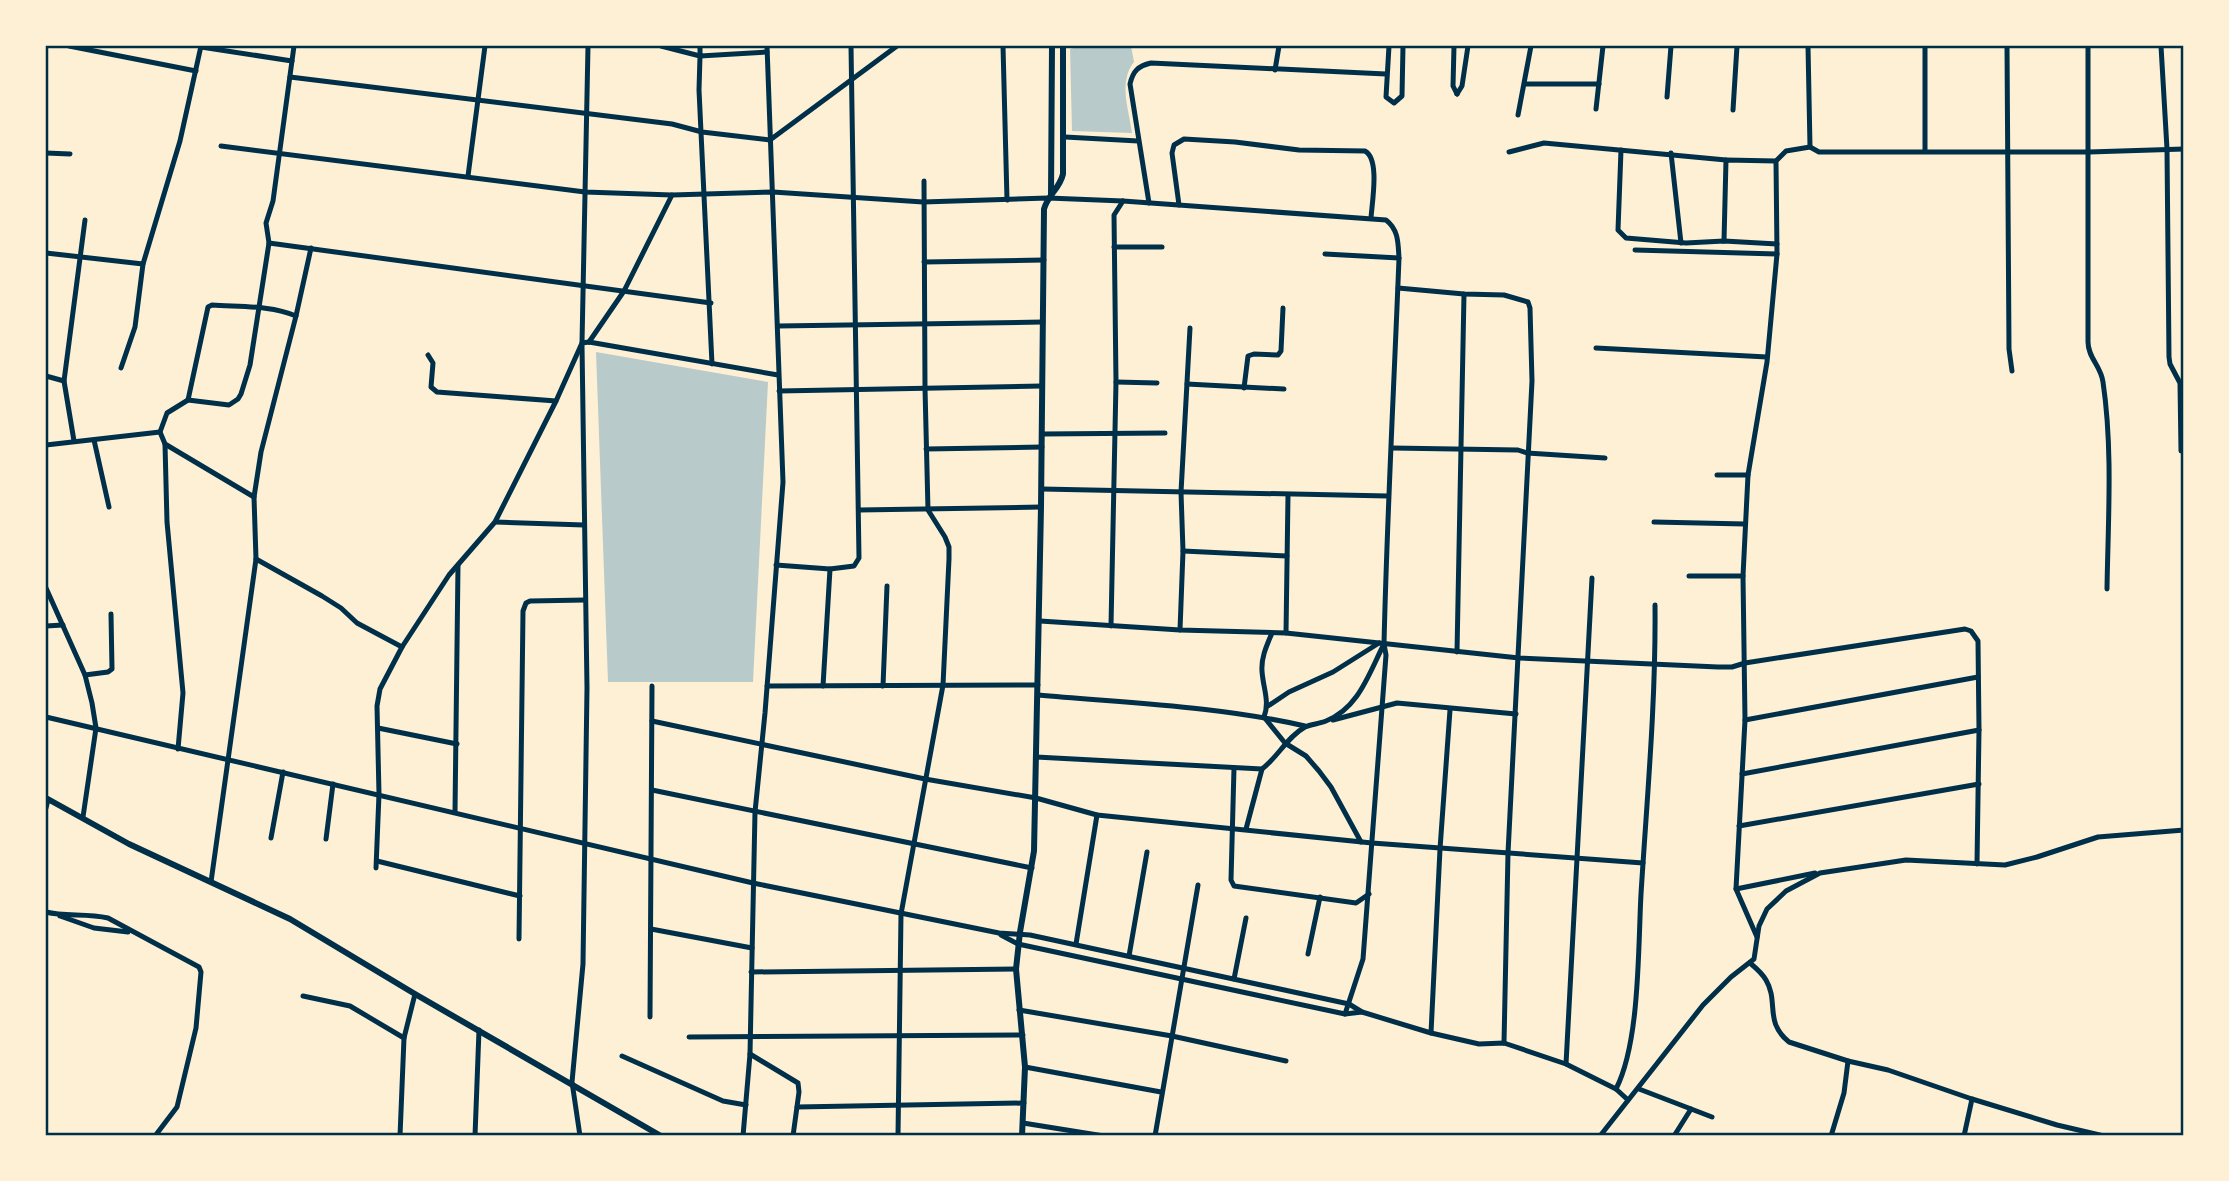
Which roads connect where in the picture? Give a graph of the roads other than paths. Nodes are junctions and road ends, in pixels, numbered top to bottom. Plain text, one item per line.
1 (69, 46) edge
2 (201, 46) edge
3 (293, 46) edge
4 (485, 46) edge
5 (588, 46) edge
6 (662, 46) edge
7 (700, 46) edge
8 (850, 46) edge
9 (897, 46) edge
10 (1003, 46) edge
11 (1052, 46) edge
12 (1063, 46) edge
13 (1279, 46) edge
14 (1389, 46) edge
15 (1403, 46) edge
16 (1454, 46) edge
17 (1468, 46) edge
18 (1531, 46) edge
19 (1602, 46) edge
20 (1671, 46) edge
21 (1737, 46) edge
22 (1808, 46) edge
23 (1925, 46) edge
24 (2007, 46) edge
25 (2088, 46) edge
26 (2161, 46) edge
27 (767, 49) edge
28 (700, 56) junction
29 (292, 61) junction
30 (1275, 70) junction
31 (196, 71) junction
32 (1386, 74) junction
33 (290, 77) junction
34 (852, 78) junction
35 (1525, 84) junction
36 (1599, 84) junction
37 (1667, 97) dead end
38 (477, 100) junction
39 (1597, 109) dead end
40 (1733, 110) dead end
41 (587, 114) junction
42 (1518, 115) dead end
43 (702, 132) junction
44 (1065, 137) junction
45 (770, 140) junction
46 (1138, 141) junction
47 (221, 146) dead end
48 (1810, 147) junction
49 (2167, 149) junction
50 (2183, 149) edge
51 (1621, 150) junction
52 (1926, 151) junction
53 (1509, 152) dead end
54 (2008, 152) junction
55 (2089, 152) junction
56 (46, 153) edge
57 (280, 153) junction
58 (1671, 153) junction
59 (70, 154) dead end
60 (1726, 160) junction
61 (1776, 161) junction
62 (468, 176) junction
63 (924, 181) dead end
64 (585, 192) junction
65 (705, 192) junction
66 (772, 192) junction
67 (672, 195) junction
68 (1050, 197) junction
69 (854, 198) junction
70 (1007, 200) junction
71 (1123, 201) junction
72 (922, 202) junction
73 (1149, 203) junction
74 (1180, 205) junction
75 (1371, 218) junction
76 (85, 220) dead end
77 (1724, 242) junction
78 (269, 243) junction
79 (1681, 243) junction
80 (1777, 244) junction
81 (1114, 247) junction
82 (1162, 247) dead end
83 (311, 248) junction
84 (1635, 250) dead end
85 (46, 253) edge
86 (1325, 254) dead end
87 (1777, 254) junction
88 (80, 257) junction
89 (1399, 258) junction
90 (1044, 260) junction
91 (924, 262) junction
92 (143, 264) junction
93 (584, 285) junction
94 (1398, 288) junction
95 (624, 291) junction
96 (1464, 294) junction
97 (711, 303) junction
98 (258, 308) junction
99 (1283, 308) dead end
100 (296, 316) junction
101 (1043, 322) junction
102 (924, 324) junction
103 (856, 325) junction
104 (778, 326) junction
105 (1190, 328) dead end
106 (586, 343) junction
107 (1596, 348) dead end
108 (428, 355) dead end
109 (1768, 357) junction
110 (712, 364) junction
111 (121, 368) dead end
112 (2012, 371) dead end
113 (2175, 371) junction
114 (2183, 371) edge
115 (778, 375) junction
116 (46, 376) edge
117 (64, 381) junction
118 (1116, 382) junction
119 (1157, 383) dead end
120 (1187, 384) junction
121 (1042, 386) junction
122 (925, 388) junction
123 (1244, 388) junction
124 (1284, 389) dead end
125 (857, 390) junction
126 (779, 391) junction
127 (188, 400) junction
128 (556, 401) junction
129 (160, 432) junction
130 (1165, 433) dead end
131 (1042, 434) junction
132 (1115, 434) junction
133 (94, 440) junction
134 (74, 441) junction
135 (165, 444) junction
136 (46, 445) edge
137 (1042, 447) junction
138 (1392, 448) junction
139 (926, 449) junction
140 (1462, 449) junction
141 (2181, 451) dead end
142 (1527, 453) junction
143 (1605, 458) dead end
144 (1717, 475) dead end
145 (1748, 475) junction
146 (1042, 489) junction
147 (1113, 490) junction
148 (1181, 492) junction
149 (1288, 495) junction
150 (1388, 496) junction
151 (254, 497) junction
152 (109, 507) dead end
153 (1041, 508) junction
154 (859, 510) junction
155 (928, 510) junction
156 (495, 522) junction
157 (1654, 522) dead end
158 (584, 524) junction
159 (1745, 524) junction
160 (1183, 551) junction
161 (1287, 556) junction
162 (256, 559) junction
163 (458, 565) junction
164 (776, 565) junction
165 (830, 569) junction
166 (1689, 576) dead end
167 (1744, 576) junction
168 (1592, 578) dead end
169 (887, 586) dead end
170 (46, 587) edge
171 (2107, 589) dead end
172 (584, 600) junction
173 (1655, 605) dead end
174 (111, 614) dead end
175 (1040, 621) junction
176 (63, 625) junction
177 (46, 626) edge
178 (1111, 626) junction
179 (1180, 631) junction
180 (1272, 633) junction
181 (1286, 633) junction
182 (1382, 643) junction
183 (402, 647) junction
184 (1457, 652) junction
185 (1519, 658) junction
186 (1588, 663) junction
187 (1656, 663) junction
188 (1745, 663) junction
189 (85, 675) junction
190 (1978, 677) junction
191 (943, 685) junction
192 (1038, 685) junction
193 (767, 686) junction
194 (823, 686) junction
195 (883, 686) junction
196 (652, 687) dead end
197 (1038, 695) junction
198 (1268, 706) junction
199 (1383, 707) junction
200 (1450, 710) junction
201 (1516, 714) junction
202 (46, 717) edge
203 (1264, 717) junction
204 (1745, 720) junction
205 (652, 721) junction
206 (1327, 721) junction
207 (1305, 726) junction
208 (96, 728) junction
209 (378, 728) junction
210 (1979, 730) junction
211 (1285, 743) junction
212 (457, 744) junction
213 (761, 744) junction
214 (178, 749) junction
215 (1036, 757) junction
216 (229, 761) junction
217 (1237, 768) junction
218 (1262, 769) junction
219 (283, 772) junction
220 (1742, 774) junction
221 (925, 779) junction
222 (332, 784) junction
223 (1979, 784) junction
224 (652, 790) junction
225 (379, 794) junction
226 (1036, 798) junction
227 (47, 799) edge
228 (46, 808) edge
229 (455, 812) junction
230 (755, 812) junction
231 (1097, 815) junction
232 (83, 817) junction
233 (1739, 826) junction
234 (520, 827) junction
235 (1233, 827) junction
236 (1246, 829) junction
237 (2183, 830) edge
238 (271, 838) dead end
239 (326, 839) dead end
240 (1361, 842) junction
241 (585, 843) junction
242 (1372, 843) junction
243 (913, 845) junction
244 (1440, 849) junction
245 (1147, 852) dead end
246 (1508, 853) junction
247 (651, 859) junction
248 (1575, 859) junction
249 (1643, 863) junction
250 (1977, 864) junction
251 (1032, 868) junction
252 (1820, 873) junction
253 (211, 882) junction
254 (753, 883) junction
255 (1198, 885) dead end
256 (1736, 889) junction
257 (1369, 894) junction
258 (520, 896) junction
259 (1320, 897) junction
260 (1356, 903) junction
261 (46, 912) edge
262 (901, 914) junction
263 (56, 915) junction
264 (1364, 916) junction
265 (1246, 918) dead end
266 (650, 929) junction
267 (131, 932) junction
268 (1020, 932) junction
269 (999, 933) junction
270 (1757, 937) junction
271 (519, 939) dead end
272 (1018, 944) junction
273 (1076, 944) junction
274 (752, 948) junction
275 (1308, 954) dead end
276 (1129, 956) junction
277 (1750, 963) junction
278 (1182, 968) junction
279 (1016, 969) junction
280 (901, 970) junction
281 (751, 972) junction
282 (1181, 979) junction
283 (1234, 979) junction
284 (415, 994) junction
285 (303, 996) dead end
286 (1349, 1004) junction
287 (1019, 1010) junction
288 (1362, 1012) junction
289 (1345, 1014) junction
290 (650, 1017) dead end
291 (479, 1030) junction
292 (1431, 1033) junction
293 (1023, 1035) junction
294 (1172, 1036) junction
295 (689, 1037) dead end
296 (751, 1037) junction
297 (900, 1037) junction
298 (404, 1038) junction
299 (1504, 1043) junction
300 (750, 1054) junction
301 (622, 1056) dead end
302 (1286, 1061) dead end
303 (1848, 1061) junction
304 (1566, 1064) junction
305 (1025, 1068) junction
306 (572, 1082) junction
307 (1616, 1089) junction
308 (1639, 1089) junction
309 (1161, 1092) junction
310 (1972, 1099) junction
311 (1628, 1100) junction
312 (1024, 1103) junction
313 (899, 1104) junction
314 (746, 1105) junction
315 (797, 1107) junction
316 (1691, 1109) junction
317 (1712, 1117) dead end
318 (1023, 1123) junction
319 (1603, 1135) edge
320 (155, 1136) edge
321 (400, 1136) edge
322 (475, 1136) edge
323 (580, 1136) edge
324 (662, 1136) edge
325 (743, 1136) edge
326 (793, 1136) edge
327 (898, 1136) edge
328 (1022, 1136) edge
329 (1104, 1136) edge
330 (1155, 1136) edge
331 (1674, 1136) edge
332 (1831, 1136) edge
333 (1964, 1136) edge
334 (2104, 1136) edge

1 - 31 street
2 - 29 street
2 - 31 street
3 - 29 street
4 - 38 street
5 - 41 street
6 - 28 street
7 - 28 street
8 - 34 street
9 - 34 street
10 - 70 street
11 - 68 street
12 - 44 street
13 - 30 street
14 - 32 street
15 - 32 street
16 - 17 street
18 - 35 street
19 - 36 street
20 - 37 street
21 - 40 street
22 - 48 street
23 - 52 street
24 - 54 street
25 - 55 street
26 - 49 street
27 - 28 street
27 - 45 street
28 - 43 street
29 - 33 street
30 - 32 street
30 - 46 street
31 - 92 street
33 - 38 street
33 - 57 street
34 - 45 street
34 - 69 street
35 - 36 street
35 - 42 street
36 - 39 street
38 - 41 street
38 - 62 street
41 - 43 street
41 - 64 street
43 - 45 street
43 - 65 street
44 - 46 street
44 - 68 street
45 - 66 street
46 - 73 street
47 - 57 street
48 - 52 street
48 - 61 street
49 - 50 street
49 - 55 street
49 - 113 street
51 - 53 street
51 - 58 street
51 - 79 street
52 - 54 street
54 - 55 street
54 - 112 street
55 - 171 street
56 - 59 street
57 - 62 street
57 - 78 street
58 - 60 street
58 - 79 street
60 - 61 street
60 - 77 street
61 - 80 street
62 - 64 street
63 - 72 street
64 - 67 street
64 - 93 street
65 - 66 street
65 - 67 street
65 - 97 street
66 - 69 street
66 - 104 street
67 - 95 street
68 - 70 street
68 - 71 street
68 - 90 street
69 - 72 street
69 - 103 street
70 - 72 street
71 - 73 street
71 - 81 street
72 - 91 street
73 - 74 street
74 - 75 street
74 - 75 street
75 - 89 street
76 - 88 street
77 - 79 street
77 - 80 street
78 - 83 street
78 - 98 street
80 - 87 street
81 - 82 street
81 - 118 street
83 - 93 street
83 - 100 street
84 - 87 street
85 - 88 street
86 - 89 street
87 - 109 street
88 - 92 street
88 - 117 street
89 - 94 street
90 - 91 street
90 - 101 street
91 - 102 street
92 - 111 street
93 - 95 street
93 - 106 street
94 - 96 street
94 - 138 street
95 - 97 street
95 - 106 street
96 - 140 street
96 - 142 street
97 - 110 street
98 - 100 street
98 - 127 street
98 - 127 street
99 - 123 street
100 - 151 street
101 - 102 street
101 - 121 street
102 - 103 street
102 - 122 street
103 - 104 street
103 - 125 street
104 - 115 street
105 - 120 street
106 - 110 street
106 - 128 street
106 - 158 street
107 - 109 street
108 - 128 street
109 - 145 street
110 - 115 street
113 - 114 street
113 - 141 street
115 - 126 street
116 - 117 street
117 - 134 street
118 - 119 street
118 - 132 street
120 - 123 street
120 - 148 street
121 - 122 street
121 - 131 street
122 - 125 street
122 - 139 street
123 - 124 street
125 - 126 street
125 - 154 street
126 - 164 street
127 - 129 street
128 - 156 street
129 - 133 street
129 - 135 street
130 - 132 street
131 - 132 street
131 - 137 street
132 - 147 street
133 - 134 street
133 - 152 street
134 - 136 street
135 - 151 street
135 - 214 street
137 - 139 street
137 - 146 street
138 - 140 street
138 - 150 street
139 - 155 street
140 - 142 street
140 - 184 street
142 - 143 street
142 - 185 street
144 - 145 street
145 - 159 street
146 - 147 street
146 - 153 street
147 - 148 street
147 - 178 street
148 - 149 street
148 - 160 street
149 - 150 street
149 - 161 street
150 - 182 street
151 - 162 street
153 - 155 street
153 - 175 street
154 - 155 street
154 - 165 street
155 - 191 street
156 - 158 street
156 - 163 street
157 - 159 street
158 - 172 street
159 - 167 street
160 - 161 street
160 - 179 street
161 - 181 street
162 - 183 street
162 - 216 street
163 - 183 street
163 - 212 street
164 - 165 street
164 - 193 street
165 - 194 street
166 - 167 street
167 - 188 street
168 - 186 street
169 - 195 street
170 - 176 street
172 - 234 street
172 - 241 street
173 - 187 street
174 - 189 street
175 - 178 street
175 - 192 street
176 - 177 street
176 - 189 street
178 - 179 street
179 - 180 street
180 - 181 street
180 - 198 street
181 - 182 street
182 - 184 street
182 - 198 street
182 - 199 street
182 - 206 street
183 - 209 street
184 - 185 street
185 - 186 street
185 - 201 street
186 - 187 street
186 - 248 street
187 - 188 street
187 - 249 street
188 - 190 street
188 - 204 street
189 - 208 street
190 - 204 street
190 - 210 street
191 - 192 street
191 - 195 street
191 - 221 street
192 - 197 street
193 - 194 street
193 - 213 street
194 - 195 street
196 - 205 street
197 - 203 street
197 - 215 street
198 - 203 street
199 - 200 street
199 - 206 street
199 - 242 street
200 - 201 street
200 - 244 street
201 - 246 street
202 - 208 street
203 - 207 street
203 - 211 street
204 - 220 street
205 - 213 street
205 - 224 street
206 - 207 street
207 - 211 street
208 - 214 street
208 - 232 street
209 - 212 street
209 - 225 street
210 - 220 street
210 - 223 street
211 - 218 street
211 - 240 street
212 - 229 street
213 - 221 street
213 - 230 street
214 - 216 street
215 - 217 street
215 - 226 street
216 - 219 street
216 - 253 street
217 - 218 street
217 - 235 street
218 - 236 street
219 - 222 street
219 - 238 street
220 - 233 street
221 - 226 street
221 - 243 street
222 - 225 street
222 - 239 street
223 - 233 street
223 - 250 street
224 - 230 street
224 - 247 street
225 - 229 street
225 - 258 street
226 - 231 street
226 - 251 street
227 - 228 street
227 - 232 street
229 - 234 street
230 - 243 street
230 - 254 street
231 - 235 street
231 - 273 street
232 - 253 street
233 - 256 street
234 - 241 street
234 - 258 street
235 - 236 street
235 - 259 street
236 - 240 street
237 - 250 street
240 - 242 street
241 - 247 street
241 - 306 street
242 - 244 street
242 - 257 street
243 - 251 street
243 - 262 street
244 - 246 street
244 - 292 street
245 - 276 street
246 - 248 street
246 - 299 street
247 - 254 street
247 - 266 street
248 - 249 street
248 - 304 street
249 - 307 street
250 - 252 street
251 - 268 street
252 - 256 street
252 - 270 street
253 - 284 street
254 - 262 street
254 - 274 street
255 - 278 street
256 - 270 street
257 - 260 street
257 - 264 street
258 - 271 street
259 - 260 street
259 - 275 street
260 - 264 street
261 - 263 street
262 - 269 street
262 - 280 street
263 - 267 street
263 - 267 street
264 - 286 street
265 - 283 street
266 - 274 street
266 - 290 street
267 - 320 street
268 - 269 street
268 - 272 street
268 - 273 street
269 - 272 street
270 - 277 street
272 - 279 street
272 - 282 street
273 - 276 street
274 - 281 street
276 - 278 street
277 - 303 street
277 - 308 street
278 - 282 street
278 - 283 street
279 - 280 street
279 - 287 street
280 - 281 street
280 - 297 street
281 - 296 street
282 - 289 street
282 - 294 street
283 - 286 street
284 - 291 street
284 - 298 street
285 - 298 street
286 - 288 street
286 - 289 street
287 - 293 street
287 - 294 street
288 - 289 street
288 - 292 street
291 - 306 street
291 - 322 street
292 - 299 street
293 - 297 street
293 - 305 street
294 - 302 street
294 - 309 street
295 - 296 street
296 - 297 street
296 - 300 street
297 - 313 street
298 - 321 street
299 - 304 street
300 - 314 street
300 - 315 street
301 - 314 street
303 - 310 street
303 - 332 street
304 - 307 street
305 - 309 street
305 - 312 street
306 - 323 street
306 - 324 street
307 - 311 street
308 - 311 street
308 - 316 street
309 - 330 street
310 - 333 street
310 - 334 street
311 - 319 street
312 - 313 street
312 - 318 street
313 - 315 street
313 - 327 street
314 - 325 street
315 - 326 street
316 - 317 street
316 - 331 street
318 - 328 street
318 - 329 street

